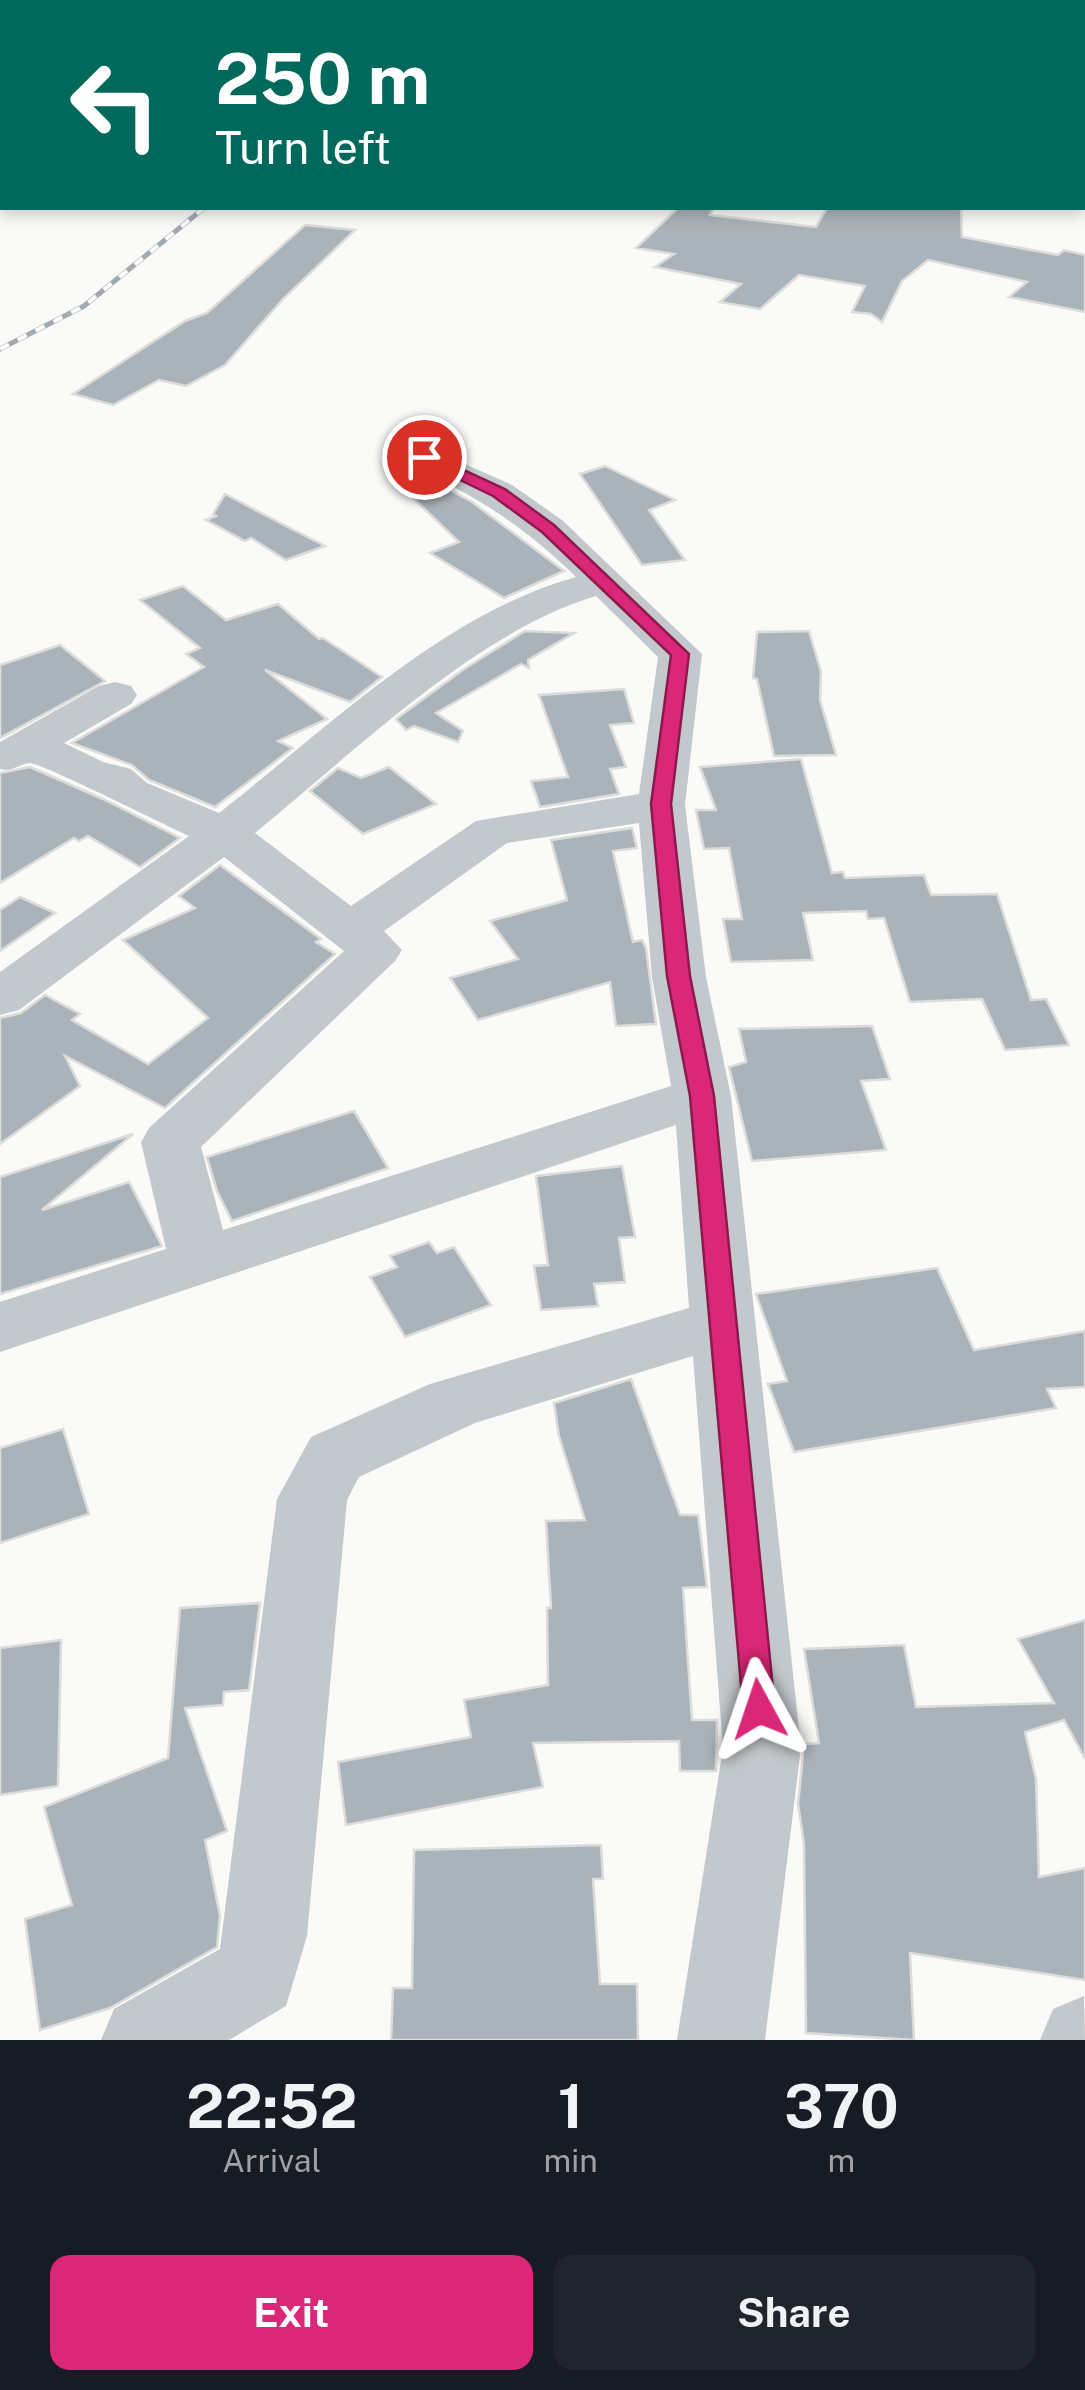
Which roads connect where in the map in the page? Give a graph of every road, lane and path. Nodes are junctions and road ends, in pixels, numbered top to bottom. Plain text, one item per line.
1 (424, 457) dead end
2 (605, 582) junction
3 (115, 695) dead end
4 (15, 753) edge
5 (661, 804) junction
6 (224, 833) junction
7 (348, 932) junction
8 (0, 998) edge
9 (702, 1096) junction
10 (200, 1262) junction
11 (724, 1322) junction
12 (0, 1327) edge
13 (145, 2040) edge
14 (721, 2040) edge

1 - 2 street
2 - 5 street
2 - 6 street
3 - 4 street
4 - 6 street
5 - 7 street
5 - 9 street
6 - 7 street
6 - 8 street
7 - 10 street
9 - 10 street
9 - 11 street
10 - 12 street
11 - 13 street
11 - 14 street

